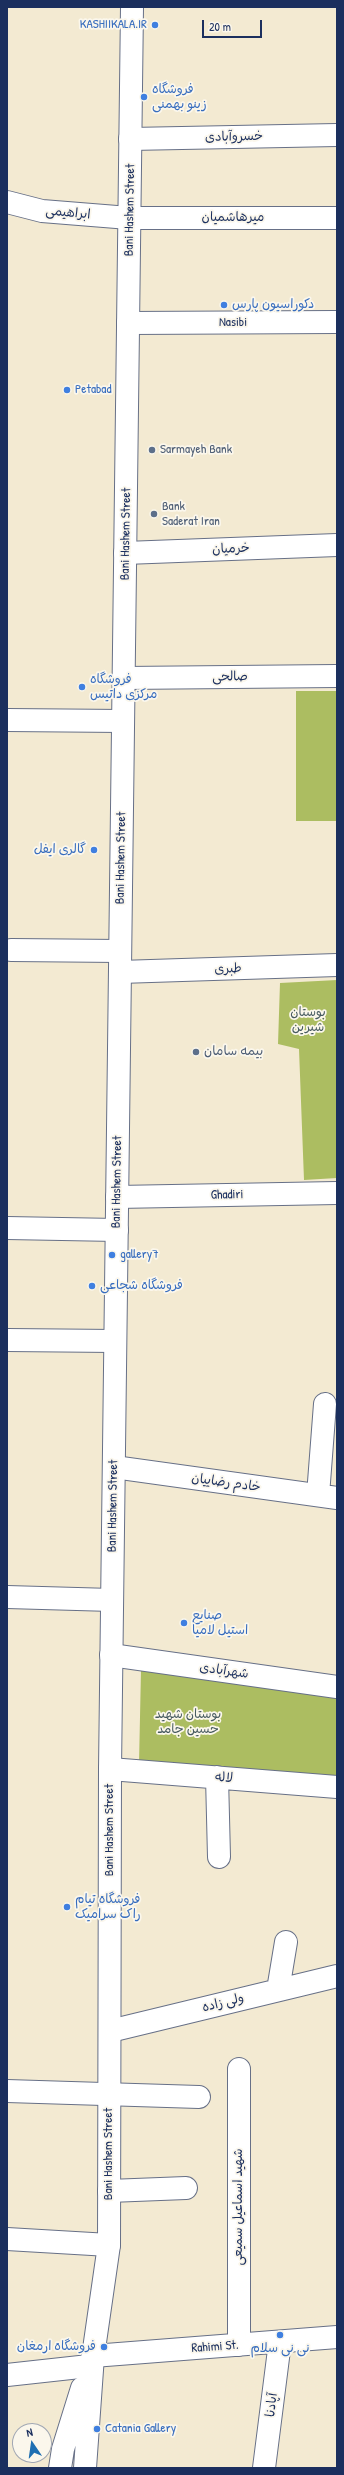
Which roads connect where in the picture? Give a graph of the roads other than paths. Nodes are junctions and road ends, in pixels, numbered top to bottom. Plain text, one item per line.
1 (132, 7) edge
2 (337, 135) edge
3 (130, 139) junction
4 (7, 202) edge
5 (129, 218) junction
6 (337, 218) edge
7 (337, 322) edge
8 (128, 323) junction
9 (337, 545) edge
10 (125, 553) junction
11 (337, 676) edge
12 (124, 678) junction
13 (7, 720) edge
14 (123, 721) junction
15 (11, 950) dead end
16 (120, 951) junction
17 (337, 965) edge
18 (120, 972) junction
19 (337, 1193) edge
20 (117, 1197) junction
21 (7, 1228) edge
22 (117, 1230) junction
23 (7, 1340) edge
24 (115, 1341) junction
25 (325, 1404) dead end
26 (114, 1467) junction
27 (327, 1496) edge
28 (7, 1596) edge
29 (112, 1600) junction
30 (111, 1655) junction
31 (337, 1687) edge
32 (110, 1769) junction
33 (217, 1777) junction
34 (337, 1787) edge
35 (219, 1857) dead end
36 (286, 1942) dead end
37 (337, 1976) edge
38 (278, 1990) junction
39 (110, 2031) junction
40 (239, 2069) dead end
41 (7, 2091) edge
42 (109, 2094) junction
43 (199, 2097) dead end
44 (186, 2188) dead end
45 (109, 2190) junction
46 (7, 2239) edge
47 (109, 2245) junction
48 (337, 2337) edge
49 (280, 2342) junction
50 (239, 2345) junction
51 (91, 2361) junction
52 (7, 2375) edge
53 (60, 2468) edge
54 (85, 2468) edge
55 (264, 2468) edge

1 - 3 street, Bani Hashem Street
2 - 3 street, خسروآبادی
3 - 5 street, Bani Hashem Street
4 - 5 street, ابراهیمی
5 - 6 street, میرهاشمیان
5 - 8 street, Bani Hashem Street
7 - 8 street, Nasibi
8 - 10 street, Bani Hashem Street
9 - 10 street, خرمیان
10 - 12 street, Bani Hashem Street
11 - 12 street, صالحی
12 - 14 street, Bani Hashem Street
13 - 14 street
14 - 16 street, Bani Hashem Street
15 - 16 street
16 - 18 street, Bani Hashem Street
17 - 18 street, طبری
18 - 20 street, Bani Hashem Street
19 - 20 street, Ghadiri
20 - 22 street, Bani Hashem Street
21 - 22 street
22 - 24 street, Bani Hashem Street
23 - 24 street
24 - 26 street, Bani Hashem Street
25 - 27 street
26 - 27 street, خادم رضاییان
26 - 29 street, Bani Hashem Street
28 - 29 street
29 - 30 street, Bani Hashem Street
30 - 31 street, شهرآبادی
30 - 32 street, Bani Hashem Street
32 - 33 street, لاله
32 - 39 street, Bani Hashem Street
33 - 34 street, لاله
33 - 35 street
36 - 38 street
37 - 38 street, ولی زاده
38 - 39 street, ولی زاده
39 - 42 street, Bani Hashem Street
40 - 50 street, شهید اسماعیل سمیعی
41 - 42 street
42 - 43 street
42 - 45 street, Bani Hashem Street
44 - 45 street
45 - 47 street, Bani Hashem Street
46 - 47 street
47 - 51 street, Bani Hashem Street
48 - 49 street, Rahimi St.
49 - 50 street, Rahimi St.
49 - 55 street, آپادنا
50 - 51 street, Rahimi St.
51 - 52 street, Rahimi St.
51 - 53 street, Bani Hashem Street
51 - 54 street, Bani Hashem Street

